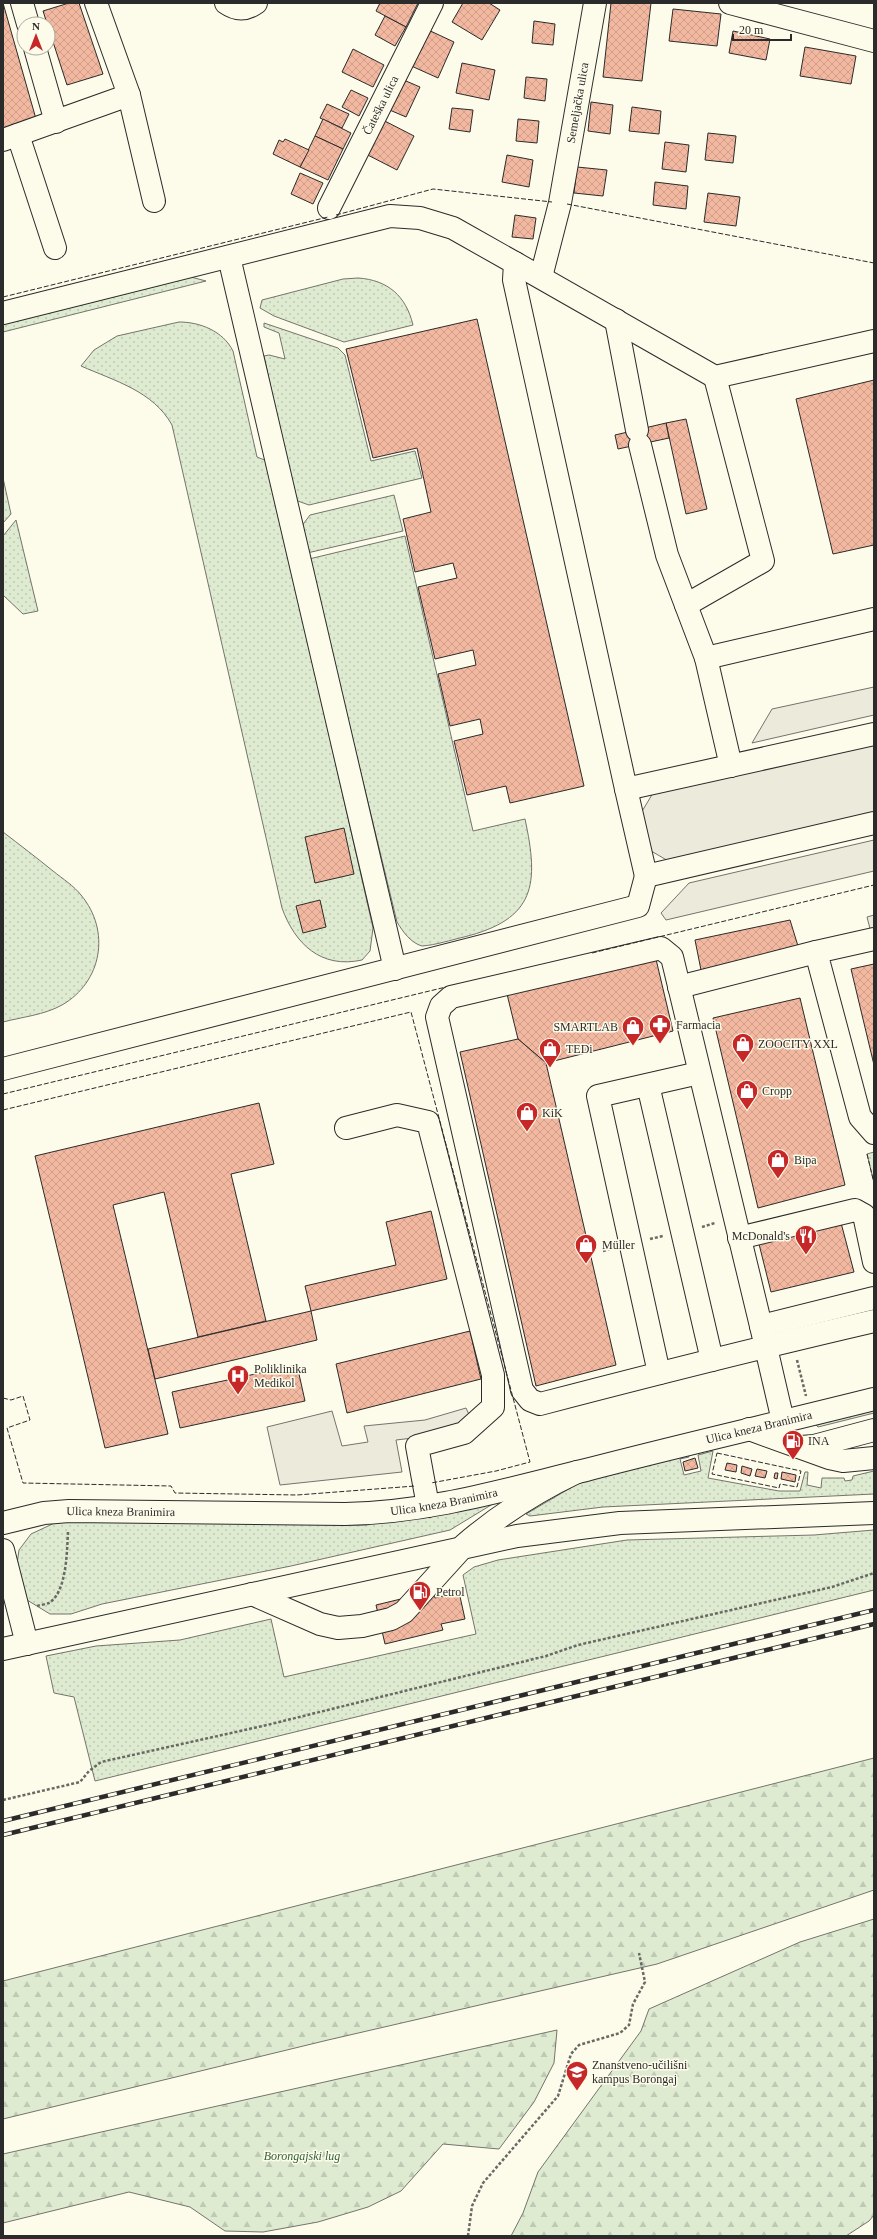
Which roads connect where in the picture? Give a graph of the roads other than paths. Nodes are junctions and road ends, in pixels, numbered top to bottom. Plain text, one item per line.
1 (22, 3) edge
2 (96, 3) edge
3 (226, 3) edge
4 (256, 3) edge
5 (432, 3) edge
6 (595, 3) edge
7 (730, 3) edge
8 (26, 16) edge
9 (874, 41) edge
10 (37, 56) edge
11 (129, 95) junction
12 (56, 122) junction
13 (10, 138) edge
14 (154, 201) dead end
15 (329, 208) dead end
16 (55, 248) dead end
17 (229, 257) junction
18 (515, 263) junction
19 (541, 277) junction
20 (3, 313) edge
21 (616, 320) junction
22 (874, 341) edge
23 (715, 376) junction
24 (686, 605) junction
25 (874, 619) edge
26 (706, 658) junction
27 (874, 734) edge
28 (731, 766) junction
29 (626, 790) junction
30 (874, 823) edge
31 (646, 876) junction
32 (874, 939) edge
33 (816, 952) junction
34 (396, 969) junction
35 (680, 987) junction
36 (3, 1069) edge
37 (699, 1073) junction
38 (648, 1085) junction
39 (346, 1128) dead end
40 (874, 1134) edge
41 (869, 1220) edge
42 (739, 1238) junction
43 (874, 1262) edge
44 (874, 1298) edge
45 (874, 1321) edge
46 (764, 1336) junction
47 (712, 1360) junction
48 (659, 1373) junction
49 (874, 1399) edge
50 (783, 1421) junction
51 (749, 1429) junction
52 (874, 1430) edge
53 (874, 1445) edge
54 (799, 1447) junction
55 (824, 1456) junction
56 (874, 1458) edge
57 (577, 1472) junction
58 (428, 1506) junction
59 (874, 1513) edge
60 (3, 1523) edge
61 (462, 1548) junction
62 (3, 1550) edge
63 (252, 1594) junction
64 (27, 1644) junction
65 (3, 1649) edge

1 - 8 street
2 - 11 street
3 - 4 street
5 - 15 street, Čateška ulica
6 - 19 street, Semeljačka ulica
7 - 9 street
10 - 12 street
11 - 12 street
11 - 14 street
12 - 13 street
13 - 16 street
17 - 18 street
17 - 20 street
17 - 34 street
18 - 19 street
18 - 29 street
19 - 21 street
21 - 23 street
21 - 24 street
22 - 23 street
23 - 24 street
24 - 26 street
25 - 26 street
26 - 28 street
27 - 28 street
28 - 29 street
29 - 31 street
30 - 31 street
31 - 34 street
32 - 33 street
33 - 35 street
33 - 40 street
34 - 36 street
35 - 37 street
35 - 48 street
37 - 38 street
37 - 42 street
38 - 47 street
38 - 48 street
39 - 58 street
41 - 42 street
41 - 43 street
42 - 46 street
44 - 46 street
45 - 46 street
46 - 47 street
46 - 50 street
47 - 48 street
49 - 50 street, Ulica kneza Branimira
50 - 51 street, Ulica kneza Branimira
51 - 54 street
51 - 57 street, Ulica kneza Branimira
52 - 54 street
53 - 55 street
54 - 55 street
55 - 56 street
57 - 58 street, Ulica kneza Branimira
57 - 61 street
58 - 60 street, Ulica kneza Branimira
59 - 61 street
61 - 63 street
61 - 63 street
62 - 64 street
63 - 64 street
64 - 65 street

